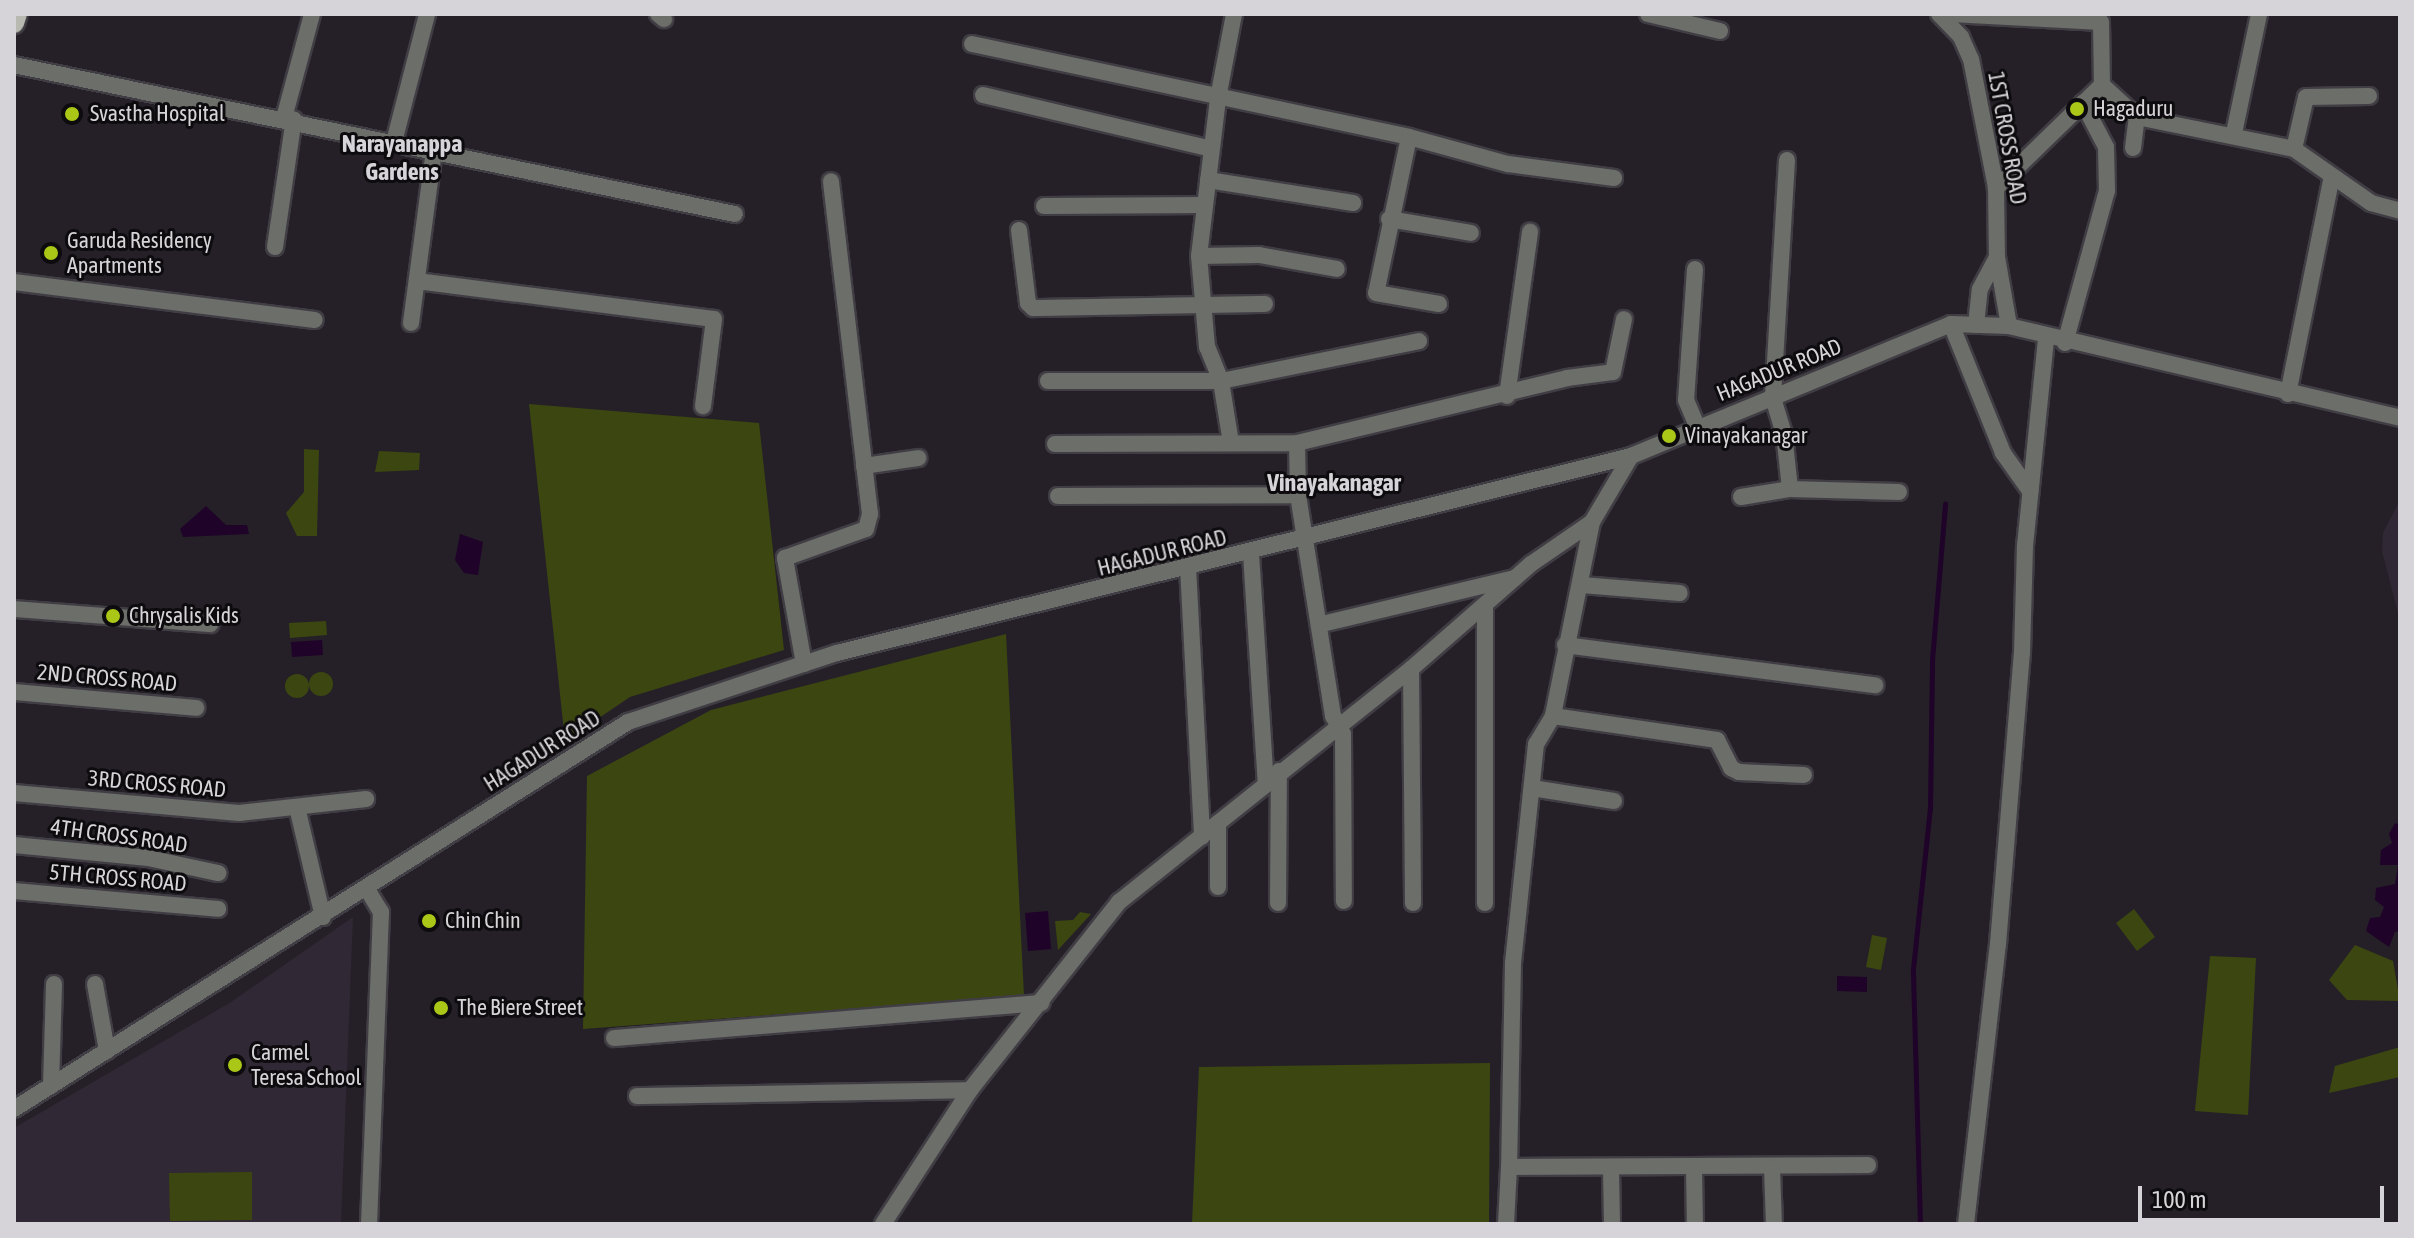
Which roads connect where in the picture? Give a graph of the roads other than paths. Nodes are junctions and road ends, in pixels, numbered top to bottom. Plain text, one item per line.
1 (17, 14) edge
2 (312, 14) edge
3 (427, 14) edge
4 (1234, 14) edge
5 (1648, 14) edge
6 (1939, 14) edge
7 (1951, 14) edge
8 (2259, 14) edge
9 (2103, 18) edge
10 (14, 23) edge
11 (1720, 31) dead end
12 (972, 44) dead end
13 (14, 65) edge
14 (2102, 85) junction
15 (983, 95) dead end
16 (2369, 96) dead end
17 (1218, 98) junction
18 (2083, 103) junction
19 (2137, 117) junction
20 (289, 118) junction
21 (2234, 133) junction
22 (1409, 137) junction
23 (394, 142) junction
24 (2133, 148) dead end
25 (1211, 149) junction
26 (2294, 149) junction
27 (434, 150) junction
28 (1787, 160) dead end
29 (2332, 176) junction
30 (1614, 178) dead end
31 (1208, 180) junction
32 (831, 181) dead end
33 (1996, 188) junction
34 (1353, 203) dead end
35 (1205, 205) junction
36 (1044, 206) dead end
37 (2400, 211) edge
38 (735, 214) dead end
39 (1389, 219) junction
40 (1019, 230) dead end
41 (1530, 232) dead end
42 (1471, 233) dead end
43 (275, 247) dead end
44 (1199, 256) junction
45 (1997, 257) junction
46 (1337, 269) dead end
47 (1695, 269) dead end
48 (417, 281) junction
49 (14, 282) edge
50 (1265, 304) dead end
51 (1439, 304) dead end
52 (1204, 308) junction
53 (1624, 319) dead end
54 (315, 320) dead end
55 (411, 323) dead end
56 (1951, 324) junction
57 (1976, 325) junction
58 (2009, 326) junction
59 (2046, 338) junction
60 (1419, 341) dead end
61 (2065, 343) junction
62 (1048, 381) dead end
63 (1221, 381) junction
64 (2288, 394) junction
65 (1507, 396) junction
66 (1773, 398) junction
67 (703, 406) dead end
68 (2400, 418) edge
69 (1697, 426) junction
70 (1231, 443) junction
71 (1297, 443) junction
72 (1055, 444) dead end
73 (1631, 456) junction
74 (918, 458) dead end
75 (864, 466) junction
76 (1790, 489) junction
77 (2030, 491) junction
78 (1899, 492) dead end
79 (1298, 495) junction
80 (1058, 496) dead end
81 (1741, 497) dead end
82 (1592, 522) junction
83 (1306, 541) junction
84 (1251, 554) junction
85 (1188, 567) junction
86 (1516, 578) junction
87 (1582, 585) junction
88 (1680, 593) dead end
89 (1485, 606) junction
90 (14, 609) edge
91 (210, 624) dead end
92 (1322, 624) junction
93 (1565, 645) junction
94 (804, 664) junction
95 (1411, 669) junction
96 (1875, 685) dead end
97 (14, 692) edge
98 (196, 708) dead end
99 (1553, 716) junction
100 (1338, 724) junction
101 (1279, 771) junction
102 (1804, 775) dead end
103 (1266, 784) junction
104 (1532, 788) junction
105 (14, 793) edge
106 (366, 799) dead end
107 (1614, 801) dead end
108 (297, 807) junction
109 (1218, 823) junction
110 (1202, 837) junction
111 (14, 845) edge
112 (218, 873) dead end
113 (1218, 887) dead end
114 (367, 889) junction
115 (14, 891) edge
116 (1344, 901) dead end
117 (1278, 903) dead end
118 (1413, 903) dead end
119 (1485, 903) dead end
120 (218, 909) dead end
121 (323, 917) junction
122 (54, 984) dead end
123 (95, 984) dead end
124 (1042, 1003) junction
125 (614, 1038) dead end
126 (107, 1051) junction
127 (51, 1086) junction
128 (970, 1090) junction
129 (637, 1096) dead end
130 (14, 1109) edge
131 (1868, 1165) dead end
132 (1509, 1167) junction
133 (1772, 1168) junction
134 (1694, 1169) junction
135 (1611, 1170) junction
136 (369, 1224) edge
137 (883, 1224) edge
138 (1506, 1224) edge
139 (1612, 1224) edge
140 (1695, 1224) edge
141 (1774, 1224) edge
142 (1966, 1224) edge

1 - 10 main road
2 - 20 street
3 - 23 street
4 - 17 street
5 - 11 street
6 - 33 street, 1ST CROSS ROAD
7 - 9 street
8 - 21 street
9 - 14 street
12 - 17 street
13 - 20 street
14 - 18 street
14 - 19 street
15 - 25 street
16 - 26 street
17 - 22 street
17 - 25 street
18 - 33 street
18 - 61 street
19 - 21 street
19 - 24 street
20 - 23 street
20 - 43 street
21 - 26 street
22 - 30 street
22 - 39 street
23 - 27 street
25 - 31 street
26 - 29 street
27 - 38 street
27 - 48 street
28 - 66 street
29 - 37 street
29 - 64 street
31 - 34 street
31 - 35 street
32 - 75 street
33 - 45 street, 1ST CROSS ROAD
35 - 36 street
35 - 44 street
39 - 42 street
39 - 51 street
40 - 52 street
41 - 65 street
44 - 46 street
44 - 52 street
45 - 57 street
45 - 58 street, 1ST CROSS ROAD
47 - 69 street
48 - 55 street
48 - 67 street
49 - 54 street
50 - 52 street
52 - 63 street
53 - 65 street
56 - 57 street, HAGADUR ROAD
56 - 66 street, HAGADUR ROAD
56 - 77 street
57 - 58 street, HAGADUR ROAD
58 - 59 street, HAGADUR ROAD
59 - 61 street, HAGADUR ROAD
59 - 77 street
60 - 63 street
61 - 64 street, HAGADUR ROAD
62 - 63 street
63 - 70 street
64 - 68 street, HAGADUR ROAD
65 - 71 street
66 - 69 street, HAGADUR ROAD
66 - 76 street
69 - 73 street, HAGADUR ROAD
70 - 71 street
70 - 72 street
71 - 79 street
73 - 82 street
73 - 83 street, HAGADUR ROAD
74 - 75 street
75 - 94 street
76 - 78 street
76 - 81 street
77 - 142 street
79 - 80 street
79 - 83 street
82 - 86 street
82 - 87 street
83 - 84 street, HAGADUR ROAD
83 - 92 street
84 - 85 street, HAGADUR ROAD
84 - 103 street
85 - 94 street, HAGADUR ROAD
85 - 110 street
86 - 89 street
86 - 92 street
87 - 88 street
87 - 93 street
89 - 95 street
89 - 119 street
90 - 91 street
92 - 100 street
93 - 96 street
93 - 99 street
94 - 114 street, HAGADUR ROAD
95 - 100 street
95 - 118 street
97 - 98 street, 2ND CROSS ROAD
99 - 102 street
99 - 104 street
100 - 101 street
100 - 116 street
101 - 103 street
101 - 117 street
103 - 109 street
104 - 107 street
104 - 132 street
105 - 108 street, 3RD CROSS ROAD
106 - 108 street, 3RD CROSS ROAD
108 - 121 street
109 - 110 street
109 - 113 street
110 - 124 street
111 - 112 street, 4TH CROSS ROAD
114 - 121 street, HAGADUR ROAD
114 - 136 street
115 - 120 street, 5TH CROSS ROAD
121 - 126 street, HAGADUR ROAD
122 - 127 street
123 - 126 street
124 - 125 street
124 - 128 street
126 - 127 street, HAGADUR ROAD
127 - 130 street, HAGADUR ROAD
128 - 129 street
128 - 137 street
131 - 133 street
132 - 135 street
132 - 138 street
133 - 134 street
133 - 141 street
134 - 135 street
134 - 140 street
135 - 139 street

